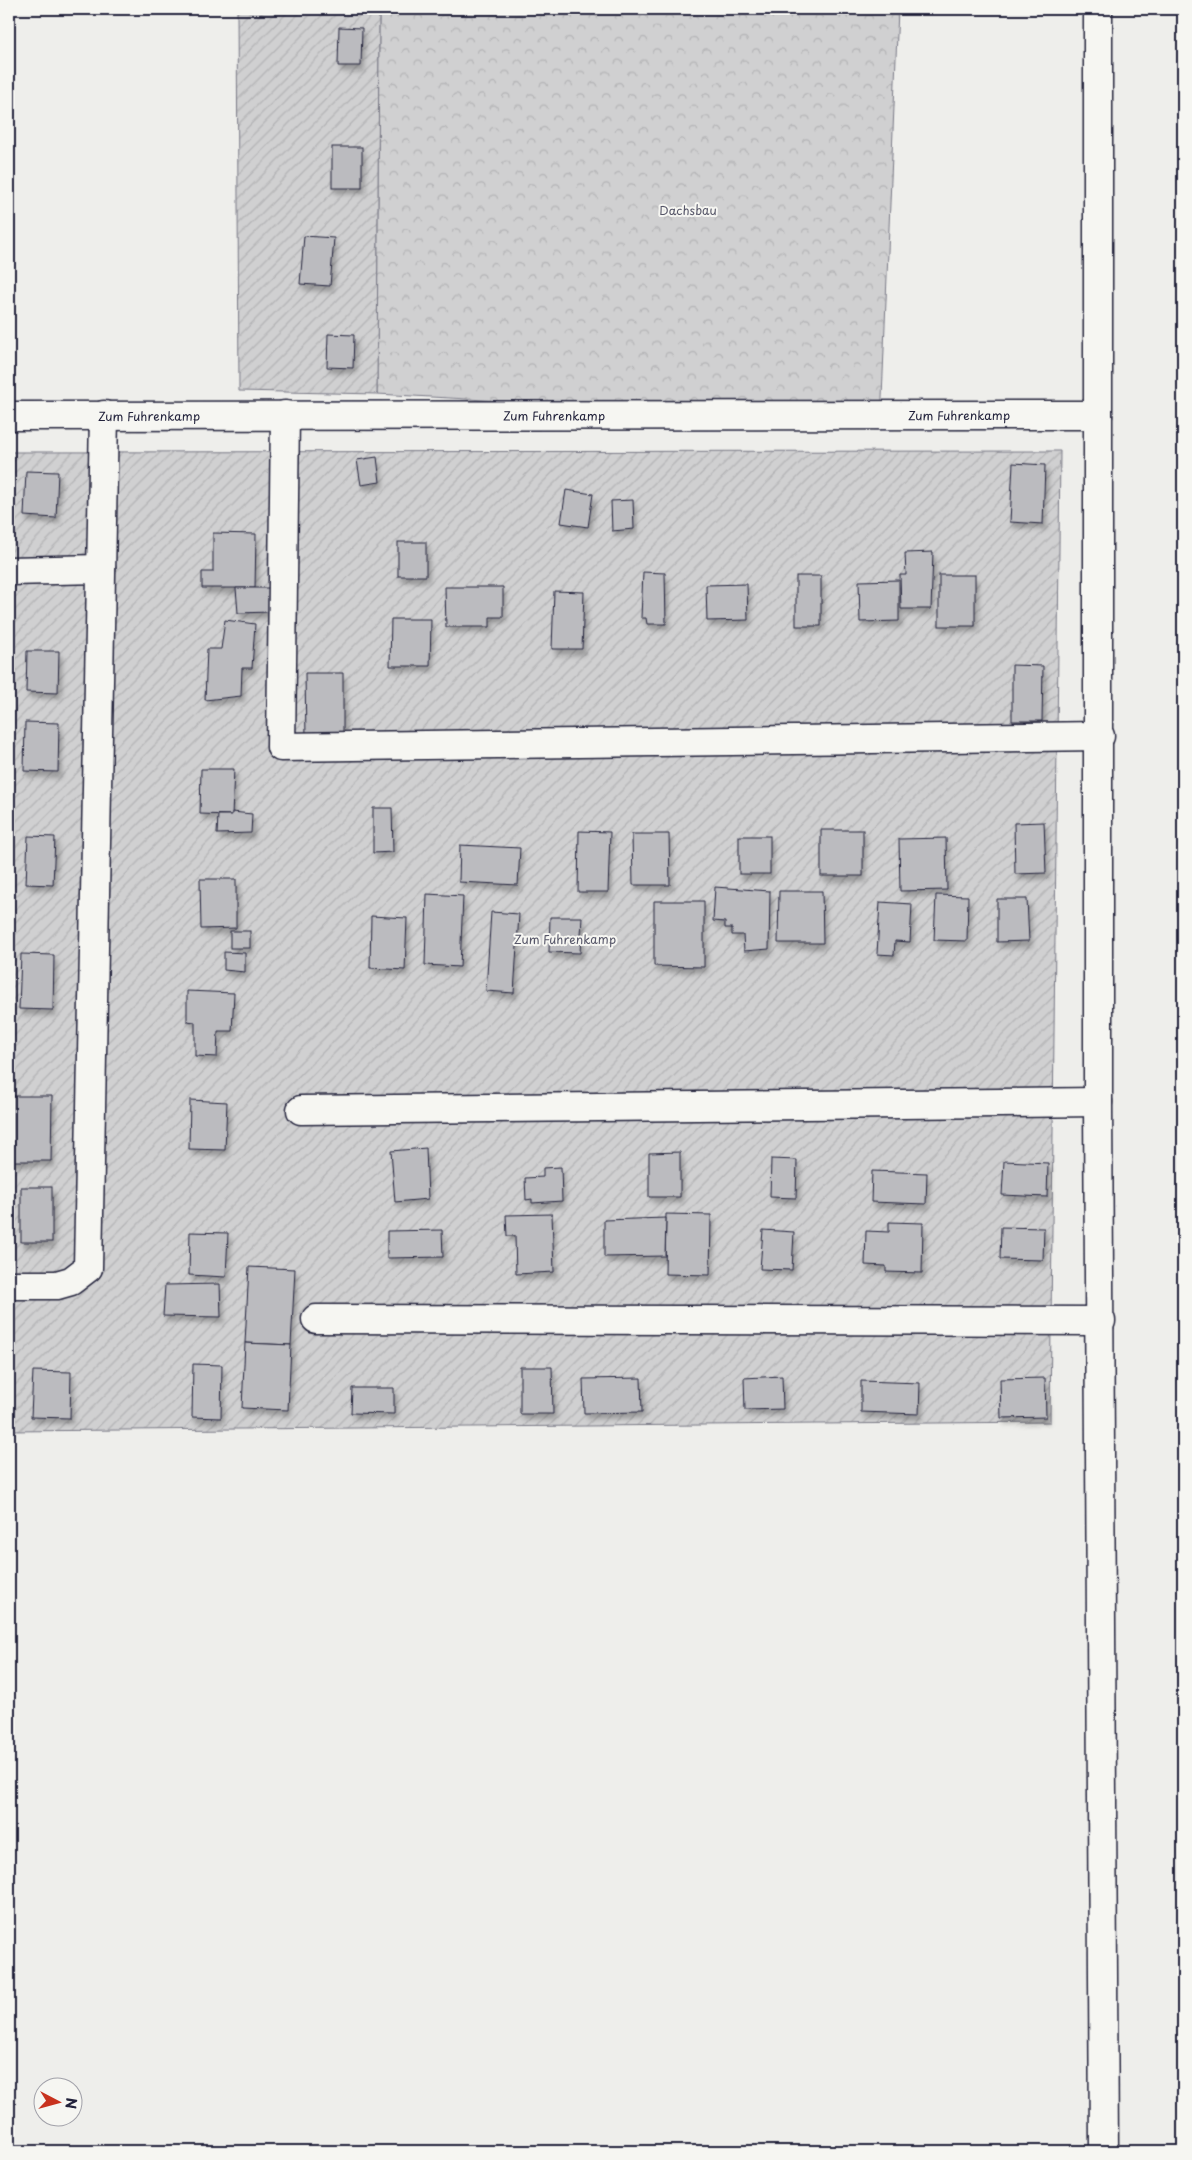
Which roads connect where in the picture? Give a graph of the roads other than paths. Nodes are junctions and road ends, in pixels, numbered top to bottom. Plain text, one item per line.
1 (1098, 9) edge
2 (285, 415) junction
3 (1098, 415) junction
4 (9, 416) edge
5 (104, 416) junction
6 (101, 570) junction
7 (9, 571) edge
8 (1100, 736) junction
9 (1098, 1102) junction
10 (301, 1110) dead end
11 (9, 1285) edge
12 (316, 1319) dead end
13 (1101, 1321) junction
14 (1104, 2151) edge

1 - 3 street
2 - 3 street, Zum Fuhrenkamp
2 - 5 street, Zum Fuhrenkamp
2 - 8 street
3 - 8 street
4 - 5 street, Zum Fuhrenkamp
5 - 6 street
6 - 7 street
6 - 11 street
8 - 9 street
9 - 10 street
9 - 13 street
12 - 13 street
13 - 14 street

